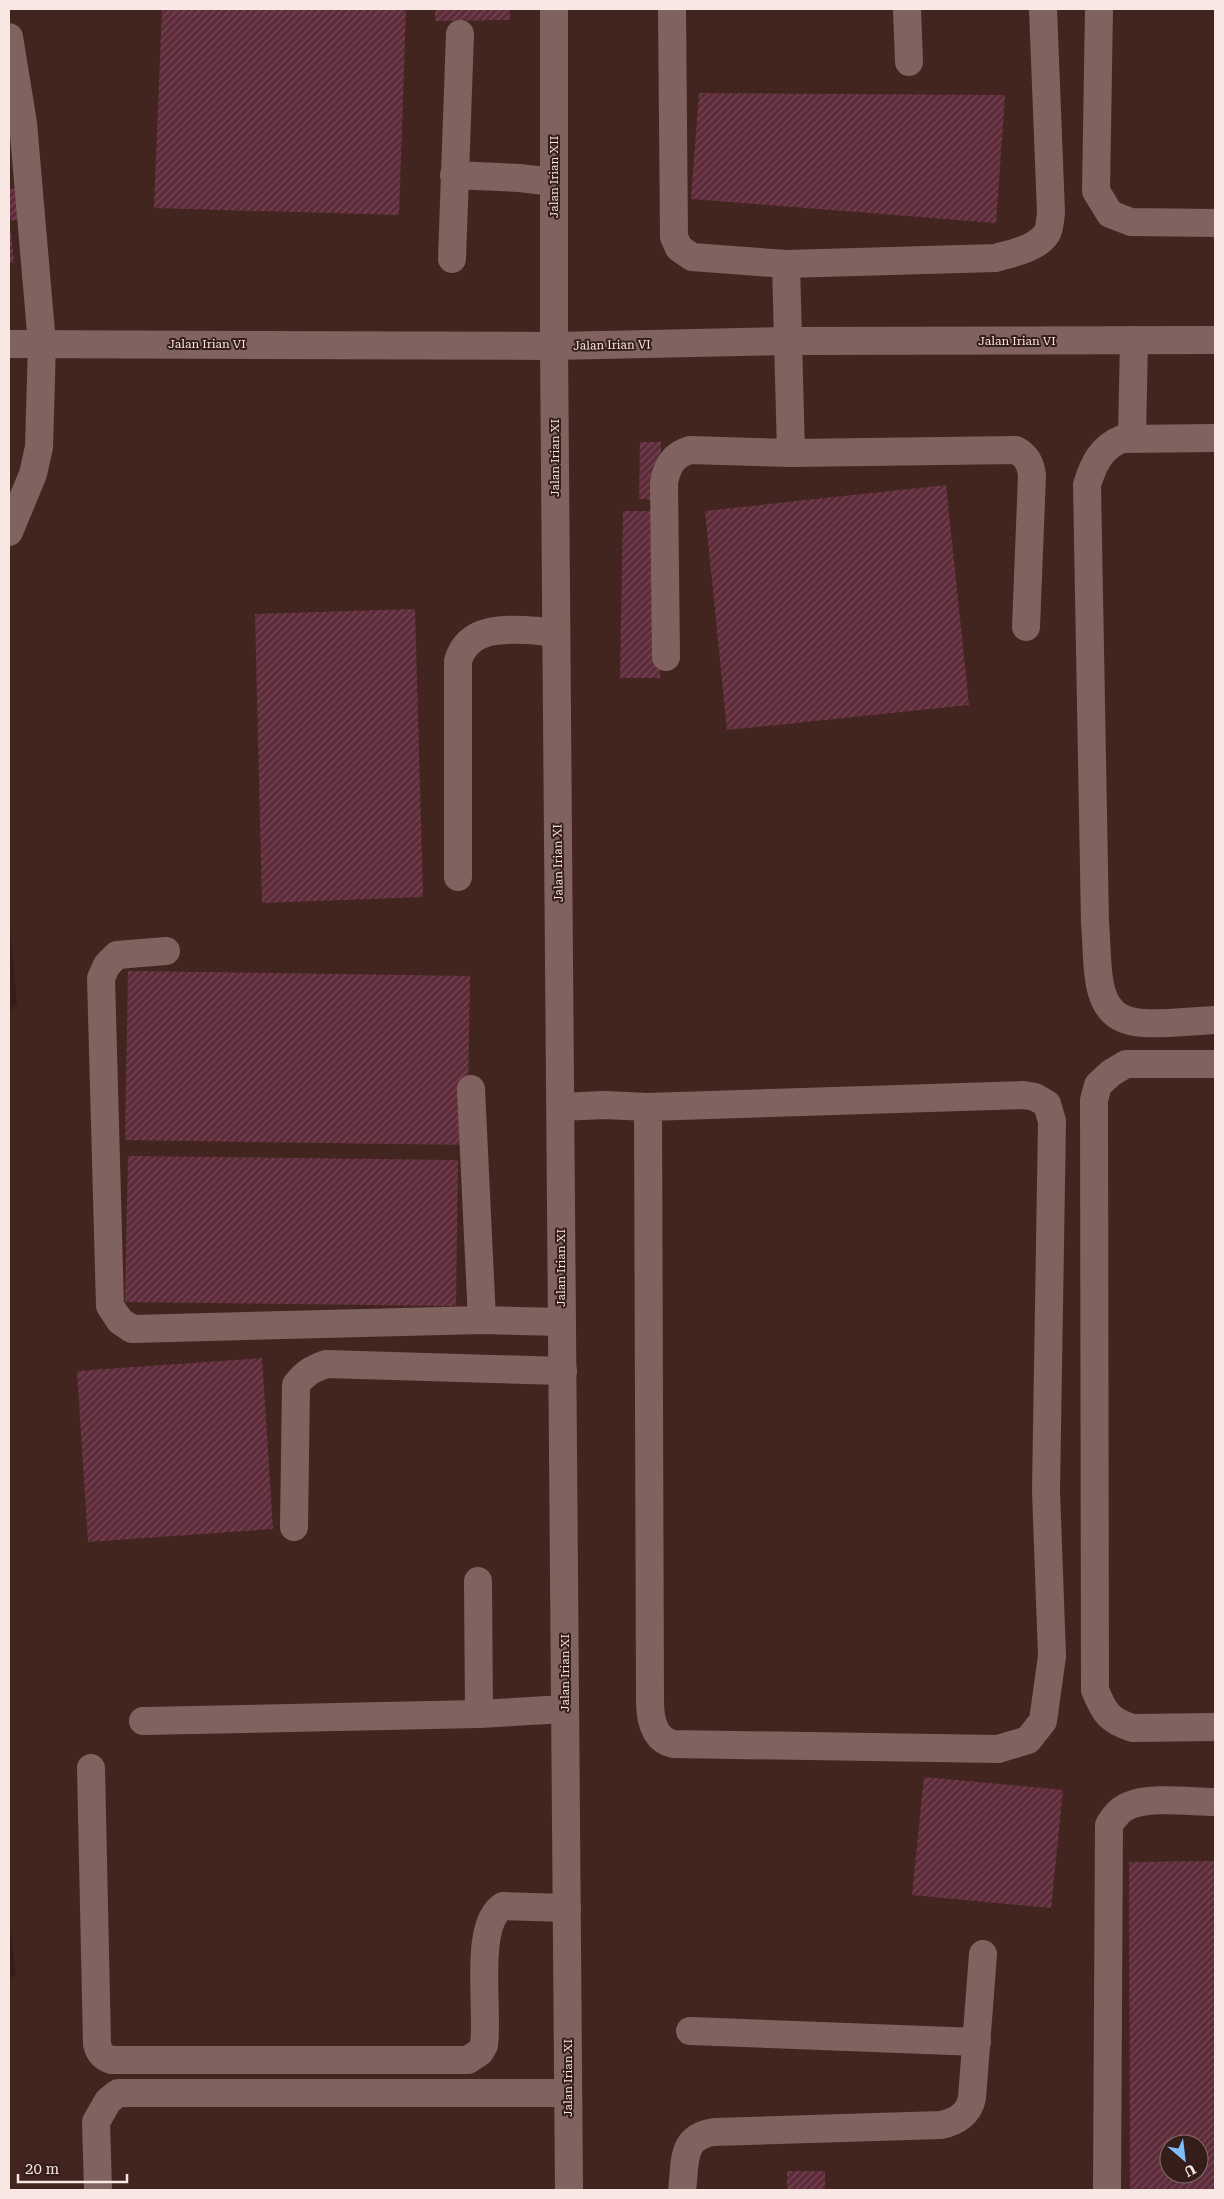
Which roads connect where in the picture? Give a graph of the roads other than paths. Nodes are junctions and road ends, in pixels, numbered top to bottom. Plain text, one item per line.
1 (554, 9) edge
2 (672, 9) edge
3 (906, 9) edge
4 (1043, 9) edge
5 (1099, 9) edge
6 (460, 34) dead end
7 (9, 37) edge
8 (909, 62) dead end
9 (454, 176) junction
10 (554, 182) junction
11 (1215, 223) edge
12 (452, 258) dead end
13 (786, 264) junction
14 (1134, 340) junction
15 (1215, 340) edge
16 (788, 341) junction
17 (9, 344) edge
18 (42, 344) junction
19 (554, 346) junction
20 (1132, 438) junction
21 (1215, 438) edge
22 (790, 453) junction
23 (9, 532) edge
24 (1026, 627) dead end
25 (556, 632) junction
26 (666, 657) dead end
27 (458, 877) dead end
28 (166, 951) dead end
29 (1215, 1020) edge
30 (1215, 1064) edge
31 (471, 1089) dead end
32 (560, 1107) junction
33 (648, 1107) junction
34 (482, 1320) junction
35 (562, 1322) junction
36 (562, 1372) junction
37 (294, 1527) dead end
38 (478, 1581) dead end
39 (565, 1709) junction
40 (479, 1714) junction
41 (143, 1721) dead end
42 (1215, 1727) edge
43 (91, 1768) dead end
44 (1215, 1802) edge
45 (567, 1908) junction
46 (984, 1954) dead end
47 (690, 2031) dead end
48 (976, 2042) junction
49 (568, 2093) junction
50 (98, 2190) edge
51 (569, 2190) edge
52 (682, 2190) edge
53 (1107, 2190) edge

1 - 10 street, Jalan Irian XII
2 - 13 street
3 - 8 street
4 - 13 street
5 - 11 street
6 - 9 street
7 - 18 street
9 - 10 street
9 - 12 street
10 - 19 street, Jalan Irian XII
13 - 16 street
14 - 15 street, Jalan Irian VI
14 - 16 street, Jalan Irian VI
14 - 20 street
16 - 19 street, Jalan Irian VI
16 - 22 street
17 - 18 street, Jalan Irian VI
18 - 19 street, Jalan Irian VI
18 - 23 street
19 - 25 street, Jalan Irian XI
20 - 21 street
20 - 29 street
22 - 24 street
22 - 26 street
25 - 27 street
25 - 32 street, Jalan Irian XI
28 - 34 street
30 - 42 street
31 - 34 street
32 - 33 street
32 - 35 street, Jalan Irian XI
33 - 33 street
34 - 35 street
35 - 36 street, Jalan Irian XI
36 - 37 street
36 - 39 street, Jalan Irian XI
38 - 40 street
39 - 40 street
39 - 45 street, Jalan Irian XI
40 - 41 street
43 - 45 street
44 - 53 street
45 - 49 street, Jalan Irian XI
46 - 48 street
47 - 48 street
48 - 52 street
49 - 50 street
49 - 51 street, Jalan Irian XI

